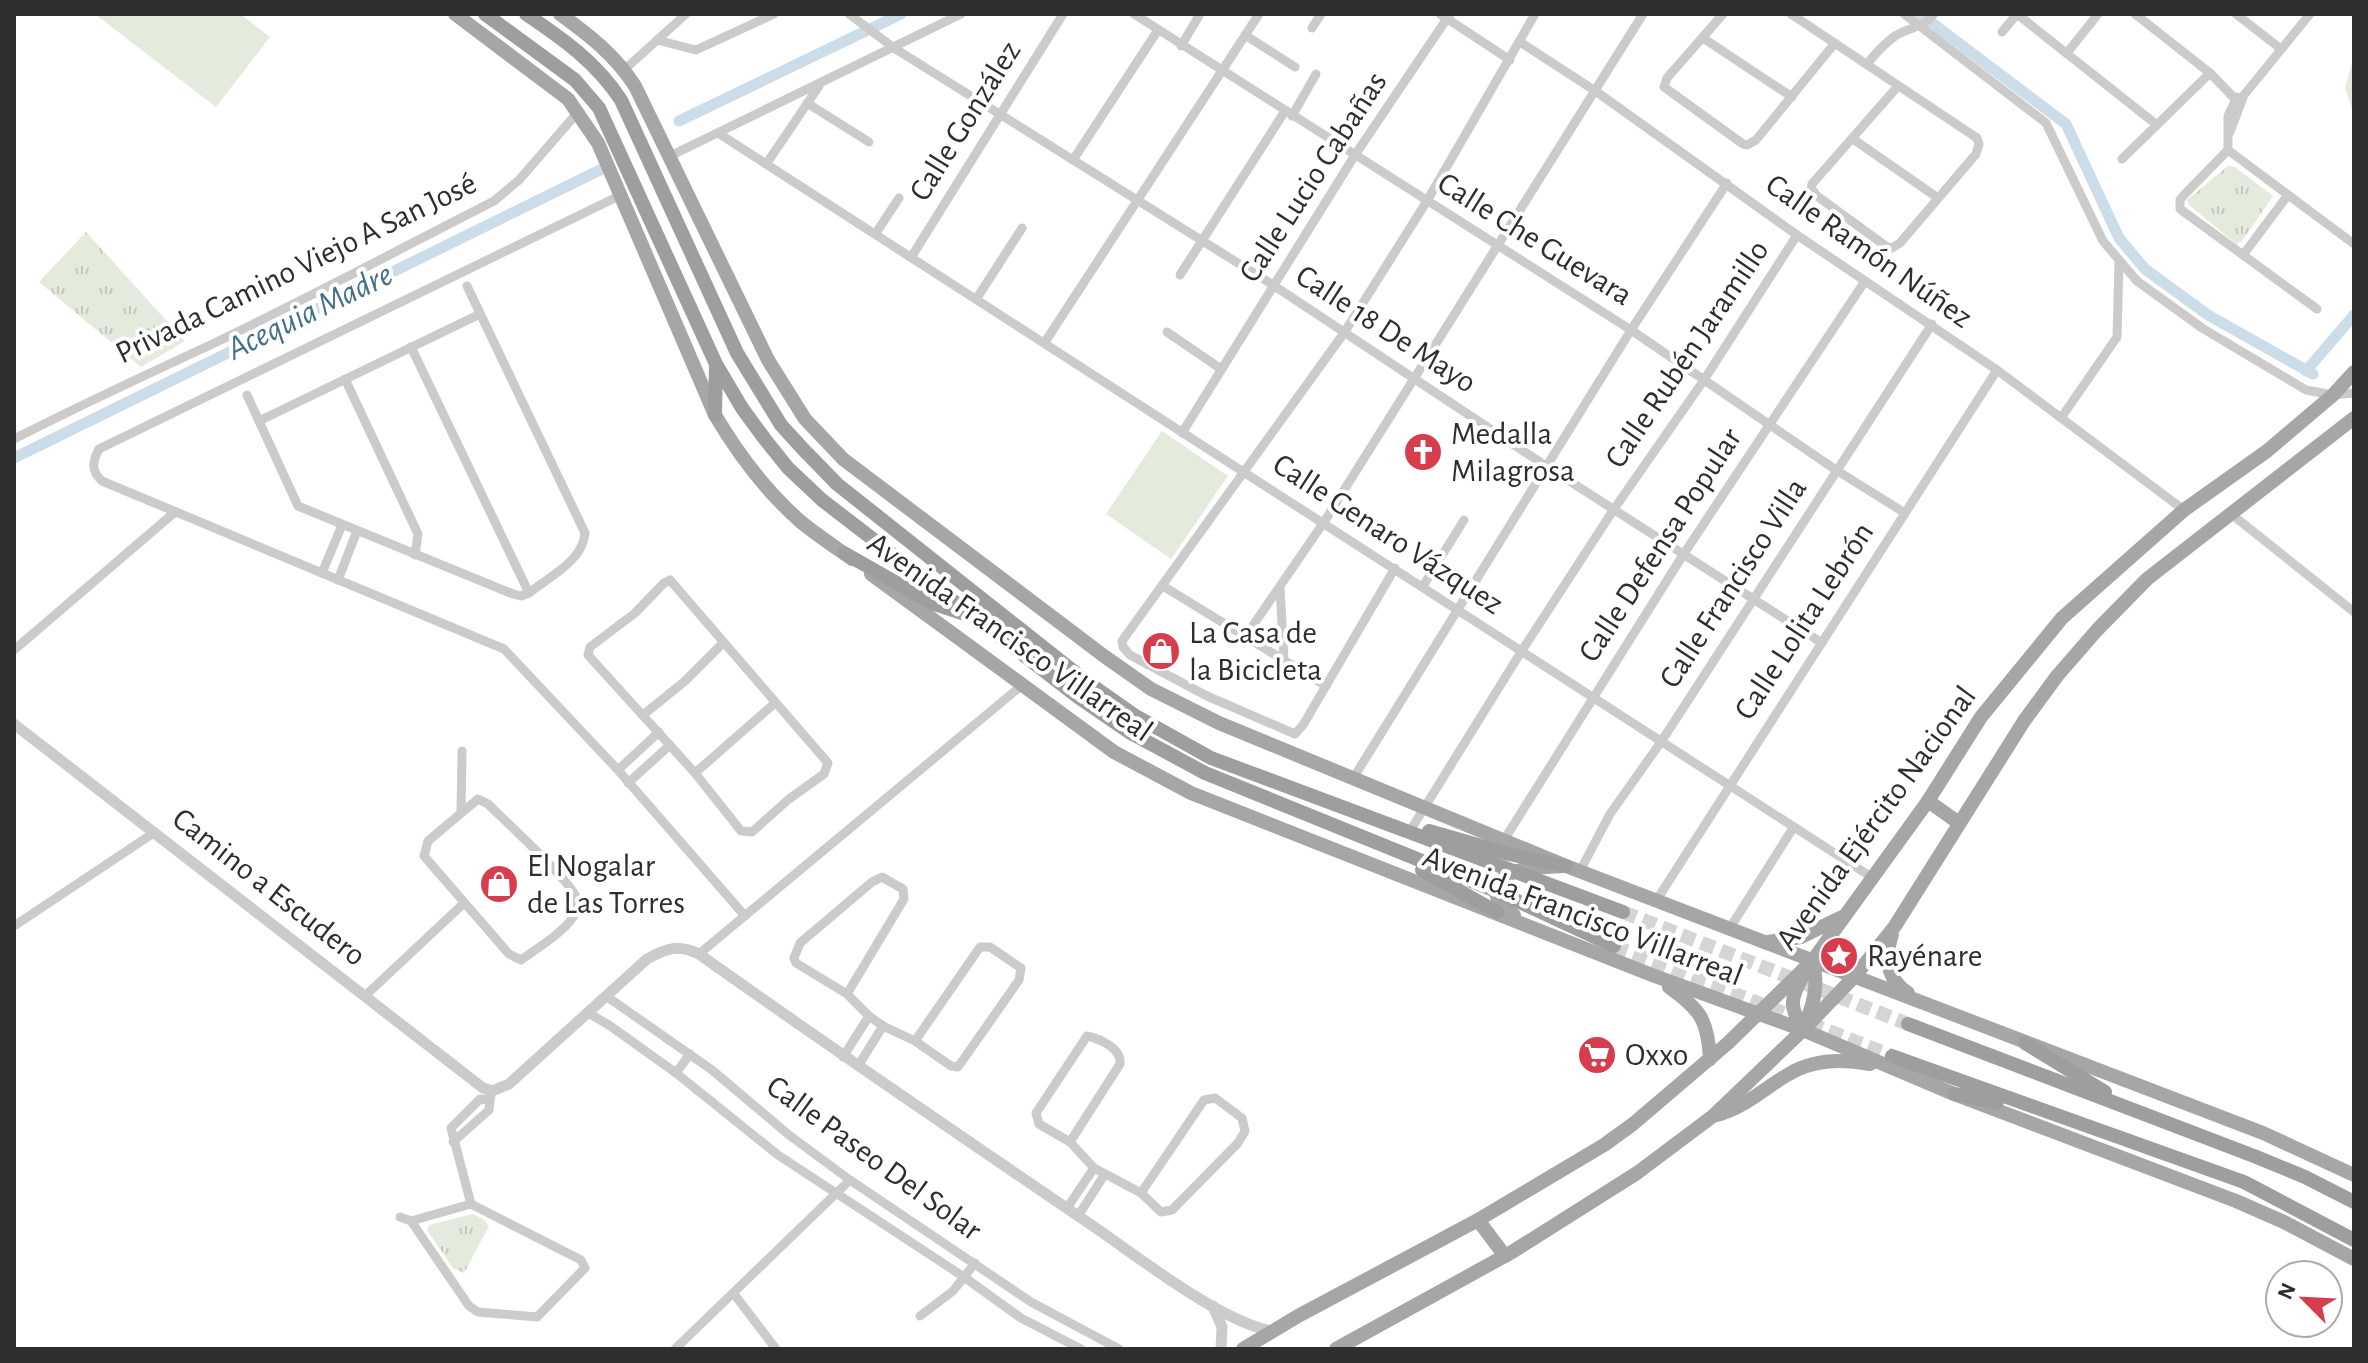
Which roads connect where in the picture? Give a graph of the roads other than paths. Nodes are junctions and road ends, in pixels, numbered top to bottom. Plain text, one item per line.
1 (455, 14) edge
2 (485, 14) edge
3 (526, 14) edge
4 (560, 14) edge
5 (686, 14) edge
6 (774, 14) edge
7 (849, 14) edge
8 (961, 14) edge
9 (1063, 14) edge
10 (1134, 14) edge
11 (1200, 14) edge
12 (1259, 14) edge
13 (1321, 14) edge
14 (1535, 14) edge
15 (1643, 14) edge
16 (1723, 14) edge
17 (1791, 14) edge
18 (1904, 14) edge
19 (2017, 14) edge
20 (2098, 14) edge
21 (2135, 14) edge
22 (2236, 14) edge
23 (2310, 14) edge
24 (1445, 16) edge
25 (1928, 20) edge
26 (1312, 28) dead end
27 (1158, 30) junction
28 (2002, 32) dead end
29 (1245, 35) junction
30 (1703, 38) junction
31 (657, 40) junction
32 (1520, 42) junction
33 (1835, 43) junction
34 (1181, 46) junction
35 (894, 48) junction
36 (2281, 49) junction
37 (2067, 53) junction
38 (1510, 60) junction
39 (1867, 64) junction
40 (1295, 67) dead end
41 (624, 70) junction
42 (1222, 72) junction
43 (2210, 73) junction
44 (1316, 74) dead end
45 (821, 83) junction
46 (1898, 86) junction
47 (1594, 90) junction
48 (1792, 97) junction
49 (2239, 99) junction
50 (807, 103) junction
51 (578, 112) junction
52 (1001, 113) junction
53 (1288, 113) junction
54 (2157, 125) junction
55 (718, 133) junction
56 (1853, 139) junction
57 (869, 142) dead end
58 (2228, 150) junction
59 (1355, 155) junction
60 (668, 157) junction
61 (2122, 159) dead end
62 (1073, 160) junction
63 (767, 163) junction
64 (1727, 183) junction
65 (621, 195) junction
66 (2288, 195) junction
67 (899, 198) dead end
68 (1938, 198) junction
69 (1427, 201) junction
70 (1138, 202) junction
71 (1022, 228) dead end
72 (876, 233) junction
73 (1797, 235) junction
74 (1203, 242) junction
75 (1497, 244) junction
76 (2354, 244) edge
77 (2243, 255) junction
78 (912, 256) junction
79 (2119, 262) junction
80 (1180, 275) dead end
81 (1865, 281) junction
82 (1273, 285) junction
83 (467, 286) dead end
84 (977, 298) junction
85 (2317, 309) dead end
86 (480, 314) junction
87 (1932, 324) junction
88 (1631, 330) junction
89 (1167, 332) dead end
90 (1344, 333) junction
91 (1045, 342) junction
92 (411, 347) junction
93 (716, 364) junction
94 (1221, 369) junction
95 (1997, 370) junction
96 (2354, 372) edge
97 (345, 379) junction
98 (1415, 379) junction
99 (1704, 380) junction
100 (2354, 393) edge
101 (247, 395) dead end
102 (2333, 395) junction
103 (715, 415) junction
104 (2061, 418) junction
105 (2354, 418) edge
106 (259, 421) junction
107 (1769, 424) junction
108 (1182, 433) junction
109 (14, 439) edge
110 (1546, 466) junction
111 (1836, 470) junction
112 (1244, 471) junction
113 (1614, 509) junction
114 (2184, 510) junction
115 (175, 512) junction
116 (1905, 513) junction
117 (2230, 513) junction
118 (1464, 520) dead end
119 (1324, 522) junction
120 (342, 525) junction
121 (357, 531) junction
122 (844, 553) junction
123 (415, 555) junction
124 (1683, 555) junction
125 (1395, 568) junction
126 (322, 573) junction
127 (338, 580) junction
128 (1163, 586) junction
129 (1423, 586) junction
130 (1280, 588) junction
131 (529, 593) junction
132 (1752, 599) junction
133 (1458, 610) junction
134 (2354, 612) edge
135 (978, 618) junction
136 (1245, 637) junction
137 (723, 643) junction
138 (1822, 643) junction
139 (14, 650) edge
140 (1521, 652) junction
141 (1284, 660) junction
142 (1021, 686) junction
143 (1326, 686) junction
144 (1593, 698) junction
145 (775, 703) junction
146 (643, 715) junction
147 (14, 724) edge
148 (659, 732) junction
149 (1661, 742) junction
150 (670, 745) junction
151 (462, 751) dead end
152 (618, 770) junction
153 (695, 773) junction
154 (1354, 777) junction
155 (628, 783) junction
156 (1729, 786) junction
157 (1928, 801) junction
158 (1329, 802) junction
159 (1426, 807) junction
160 (461, 813) junction
161 (1959, 823) junction
162 (1413, 826) junction
163 (1793, 828) junction
164 (1348, 831) junction
165 (155, 832) junction
166 (1504, 840) junction
167 (1573, 868) junction
168 (1513, 872) junction
169 (1873, 878) junction
170 (1496, 891) junction
171 (1656, 901) junction
172 (463, 904) junction
173 (1497, 912) junction
174 (1623, 912) tunnel mouth
175 (1846, 915) junction
176 (745, 916) junction
177 (14, 926) edge
178 (1895, 926) junction
179 (1532, 928) junction
180 (1730, 928) junction
181 (1767, 942) junction
182 (1614, 946) tunnel mouth
183 (699, 954) junction
184 (1813, 960) junction
185 (1652, 975) junction
186 (1855, 976) junction
187 (847, 994) junction
188 (366, 995) junction
189 (606, 996) junction
190 (1922, 1001) junction
191 (588, 1013) junction
192 (1758, 1014) junction
193 (869, 1016) junction
194 (1908, 1024) tunnel mouth
195 (883, 1026) junction
196 (1803, 1030) junction
197 (915, 1041) junction
198 (2025, 1043) junction
199 (690, 1054) junction
200 (843, 1057) junction
201 (1710, 1059) junction
202 (1893, 1062) junction
203 (858, 1066) junction
204 (676, 1073) junction
205 (1954, 1094) junction
206 (490, 1095) junction
207 (2120, 1105) junction
208 (1713, 1116) junction
209 (1070, 1142) junction
210 (2136, 1143) junction
211 (1094, 1168) junction
212 (1105, 1174) junction
213 (2354, 1175) edge
214 (850, 1180) junction
215 (1141, 1193) junction
216 (838, 1194) junction
217 (2354, 1202) edge
218 (471, 1204) junction
219 (1067, 1208) junction
220 (1078, 1216) junction
221 (400, 1217) dead end
222 (1478, 1220) junction
223 (411, 1221) junction
224 (2354, 1240) edge
225 (1505, 1256) junction
226 (2354, 1259) edge
227 (975, 1263) junction
228 (964, 1277) junction
229 (734, 1294) junction
230 (1213, 1305) junction
231 (920, 1316) dead end
232 (1272, 1331) junction
233 (1111, 1347) edge
234 (1345, 1347) edge
235 (675, 1349) edge
236 (776, 1349) edge
237 (1081, 1349) edge
238 (1221, 1349) edge
239 (1243, 1349) edge

1 - 51 main road, Avenida Francisco Villarreal
2 - 93 highway, Avenida Francisco Villarreal
3 - 158 highway, Avenida Francisco Villarreal
4 - 41 main road, Avenida Francisco Villarreal
5 - 31 street
6 - 31 street
7 - 35 street, Calle 18 De Mayo
8 - 35 street
9 - 52 street, Calle González
10 - 27 street, Calle Che Guevara
11 - 34 street
12 - 29 street
13 - 26 street
14 - 32 street
15 - 47 street
16 - 30 street
17 - 33 street
18 - 25 street
19 - 28 street
19 - 37 street
20 - 37 street
21 - 43 street
22 - 36 street
23 - 36 street
24 - 38 street
24 - 59 street, Calle Lucio Cabañas
25 - 39 street
25 - 79 street
27 - 34 street, Calle Che Guevara
27 - 62 street
29 - 40 street
29 - 42 street
30 - 48 street
30 - 48 street
31 - 41 street
32 - 38 street
32 - 47 street, Calle Ramón Núñez
33 - 39 street
33 - 48 street
34 - 42 street, Calle Che Guevara
35 - 45 street
35 - 52 street, Calle 18 De Mayo
36 - 49 street
37 - 54 street
38 - 69 street
39 - 46 street
41 - 60 main road, Avenida Francisco Villarreal
42 - 53 street, Calle Che Guevara
42 - 70 street
43 - 49 street
43 - 54 street
44 - 53 street
45 - 50 street
45 - 55 street
46 - 56 street
46 - 68 street
47 - 64 street, Calle Ramón Núñez
47 - 75 street
49 - 58 street
50 - 57 street
50 - 63 street
51 - 65 main road, Avenida Francisco Villarreal
51 - 109 street, Privada Camino Viejo A San José
52 - 62 street, Calle 18 De Mayo
52 - 78 street, Calle González
53 - 59 street, Calle Che Guevara
53 - 74 street
54 - 61 street
55 - 60 street
55 - 63 street, Calle Genaro Vázquez
56 - 68 street
56 - 68 street
58 - 66 street
58 - 77 street
59 - 69 street, Calle Che Guevara
59 - 82 street, Calle Lucio Cabañas
60 - 154 main road, Avenida Francisco Villarreal
62 - 70 street, Calle 18 De Mayo
63 - 72 street, Calle Genaro Vázquez
64 - 73 street, Calle Ramón Núñez
64 - 88 street
65 - 103 main road, Avenida Francisco Villarreal
65 - 115 street
66 - 76 street
66 - 77 street
67 - 72 street
69 - 75 street, Calle Che Guevara
69 - 90 street
70 - 74 street, Calle 18 De Mayo
70 - 91 street
71 - 84 street
72 - 78 street, Calle Genaro Vázquez
73 - 81 street, Calle Ramón Núñez
73 - 99 street, Calle Rubén Jaramillo
74 - 80 street
74 - 82 street, Calle 18 De Mayo
75 - 88 street, Calle Che Guevara
75 - 98 street
77 - 85 street
78 - 84 street, Calle Genaro Vázquez
79 - 102 street
79 - 104 street
81 - 87 street, Calle Ramón Núñez
81 - 107 street, Calle Defensa Popular
82 - 90 street, Calle 18 De Mayo
82 - 94 street, Calle Lucio Cabañas
83 - 86 street
84 - 91 street, Calle Genaro Vázquez
86 - 92 street
86 - 131 street
87 - 95 street, Calle Ramón Núñez
87 - 111 street, Calle Francisco Villa
88 - 99 street, Calle Che Guevara
88 - 110 street
89 - 94 street
90 - 98 street, Calle 18 De Mayo
90 - 112 street
91 - 108 street, Calle Genaro Vázquez
92 - 97 street
92 - 131 street
93 - 103 highway
93 - 135 highway, Avenida Francisco Villarreal
94 - 108 street, Calle Lucio Cabañas
95 - 104 street, Calle Ramón Núñez
95 - 116 street, Calle Lolita Lebrón
96 - 102 main road, Avenida Ejército Nacional
97 - 106 street
97 - 123 street
98 - 110 street, Calle 18 De Mayo
98 - 119 street
99 - 107 street, Calle Che Guevara
99 - 113 street, Calle Rubén Jaramillo
100 - 102 street
101 - 106 street
102 - 114 main road, Avenida Ejército Nacional
103 - 122 main road, Avenida Francisco Villarreal
104 - 114 street, Calle Ramón Núñez
105 - 117 main road, Avenida Ejército Nacional
106 - 120 street
107 - 111 street, Calle Che Guevara
107 - 124 street, Calle Defensa Popular
108 - 112 street, Calle Genaro Vázquez
110 - 113 street, Calle 18 De Mayo
110 - 133 street
111 - 116 street, Calle Che Guevara
111 - 132 street, Calle Francisco Villa
112 - 119 street, Calle Genaro Vázquez
112 - 128 street
113 - 124 street, Calle 18 De Mayo
113 - 140 street, Calle Rubén Jaramillo
114 - 157 main road, Avenida Ejército Nacional
115 - 126 street
115 - 139 street
116 - 138 street, Calle Lolita Lebrón
117 - 134 street
117 - 161 main road, Avenida Ejército Nacional
118 - 129 street
119 - 125 street, Calle Genaro Vázquez
119 - 130 street
120 - 121 street
120 - 126 street
121 - 123 street
121 - 127 street
122 - 135 highway
122 - 142 main road, Avenida Francisco Villarreal
123 - 131 street
124 - 132 street, Calle 18 De Mayo
124 - 144 street, Calle Defensa Popular
125 - 129 street, Calle Genaro Vázquez
125 - 143 street
126 - 127 street
127 - 152 street
128 - 136 street
128 - 143 street
129 - 133 street, Calle Genaro Vázquez
130 - 136 street
130 - 141 street
132 - 138 street, Calle 18 De Mayo
132 - 149 street, Calle Francisco Villa
133 - 140 street, Calle Genaro Vázquez
133 - 154 street
135 - 164 highway, Avenida Francisco Villarreal
136 - 141 street
137 - 145 street
137 - 146 street
137 - 146 street
138 - 156 street, Calle Lolita Lebrón
140 - 144 street, Calle Genaro Vázquez
140 - 159 street, Calle Rubén Jaramillo
141 - 143 street
142 - 173 main road, Avenida Francisco Villarreal
142 - 176 street
144 - 149 street, Calle Genaro Vázquez
144 - 166 street, Calle Defensa Popular
145 - 153 street
145 - 153 street
146 - 148 street
147 - 165 street, Camino a Escudero
148 - 150 street
148 - 152 street
149 - 156 street, Calle Genaro Vázquez
149 - 167 street, Calle Francisco Villa
150 - 153 street
150 - 155 street
151 - 160 street
152 - 155 street
154 - 159 main road, Avenida Francisco Villarreal
155 - 176 street
156 - 163 street, Calle Genaro Vázquez
156 - 171 street, Calle Lolita Lebrón
157 - 161 main road
157 - 169 main road, Avenida Ejército Nacional
158 - 162 highway
158 - 168 highway, Avenida Francisco Villarreal
159 - 162 street, Calle Rubén Jaramillo
159 - 166 main road, Avenida Francisco Villarreal
160 - 172 street
160 - 172 street
161 - 178 main road, Avenida Ejército Nacional
162 - 167 highway
163 - 169 street, Calle Genaro Vázquez
163 - 180 street
164 - 170 highway, Avenida Francisco Villarreal
164 - 173 highway
165 - 177 street
165 - 188 street, Camino a Escudero
166 - 167 main road, Avenida Francisco Villarreal
167 - 168 main road
167 - 171 main road, Avenida Francisco Villarreal
168 - 170 main road
168 - 174 highway, Avenida Francisco Villarreal
169 - 175 main road, Avenida Ejército Nacional
170 - 179 main road
170 - 182 highway, Avenida Francisco Villarreal
171 - 180 main road, Avenida Francisco Villarreal
172 - 188 street
173 - 179 main road, Avenida Francisco Villarreal
175 - 181 main road
175 - 184 main road, Avenida Ejército Nacional
176 - 183 street
178 - 186 main road, Avenida Ejército Nacional
178 - 190 main road
179 - 185 main road, Avenida Francisco Villarreal
180 - 181 main road, Avenida Francisco Villarreal
181 - 184 main road, Avenida Francisco Villarreal
183 - 189 street
183 - 200 street
184 - 186 main road, Avenida Francisco Villarreal
184 - 192 main road, Avenida Ejército Nacional
184 - 196 main road
184 - 196 main road
185 - 192 main road, Avenida Francisco Villarreal
185 - 201 main road
186 - 190 main road, Avenida Francisco Villarreal
186 - 196 main road, Avenida Ejército Nacional
187 - 187 street
187 - 193 street
188 - 206 street, Camino a Escudero
189 - 191 street
189 - 199 street, Calle Paseo Del Solar
190 - 198 main road, Avenida Francisco Villarreal
191 - 204 street, Calle Paseo Del Solar
191 - 206 street
192 - 196 main road, Avenida Francisco Villarreal
192 - 201 main road, Avenida Ejército Nacional
193 - 195 street
193 - 200 street
194 - 207 highway
195 - 197 street
195 - 203 street
196 - 202 main road, Avenida Francisco Villarreal
196 - 208 main road, Avenida Ejército Nacional
197 - 197 street
198 - 207 highway
198 - 213 main road, Avenida Francisco Villarreal
199 - 204 street
199 - 214 street, Calle Paseo Del Solar
200 - 203 street
201 - 222 main road, Avenida Ejército Nacional
202 - 205 main road, Avenida Francisco Villarreal
202 - 208 main road
202 - 210 highway, Avenida Francisco Villarreal
203 - 219 street
204 - 216 street, Calle Paseo Del Solar
205 - 210 highway
205 - 226 main road, Avenida Francisco Villarreal
206 - 218 street
207 - 217 highway
208 - 225 main road, Avenida Ejército Nacional
209 - 209 street
209 - 211 street
210 - 224 highway, Avenida Francisco Villarreal
211 - 212 street
211 - 219 street
212 - 215 street
212 - 220 street
214 - 216 street
214 - 227 street, Calle Paseo Del Solar
215 - 215 street
216 - 228 street, Calle Paseo Del Solar
216 - 229 street
218 - 223 street
218 - 223 street
219 - 220 street
220 - 230 street
221 - 223 street
222 - 225 main road
222 - 232 main road, Avenida Ejército Nacional
225 - 234 main road, Avenida Ejército Nacional
227 - 228 street
227 - 233 street, Calle Paseo Del Solar
228 - 231 street
228 - 237 street, Calle Paseo Del Solar
229 - 235 street
229 - 236 street
230 - 232 street
230 - 238 street
232 - 239 main road, Avenida Ejército Nacional

